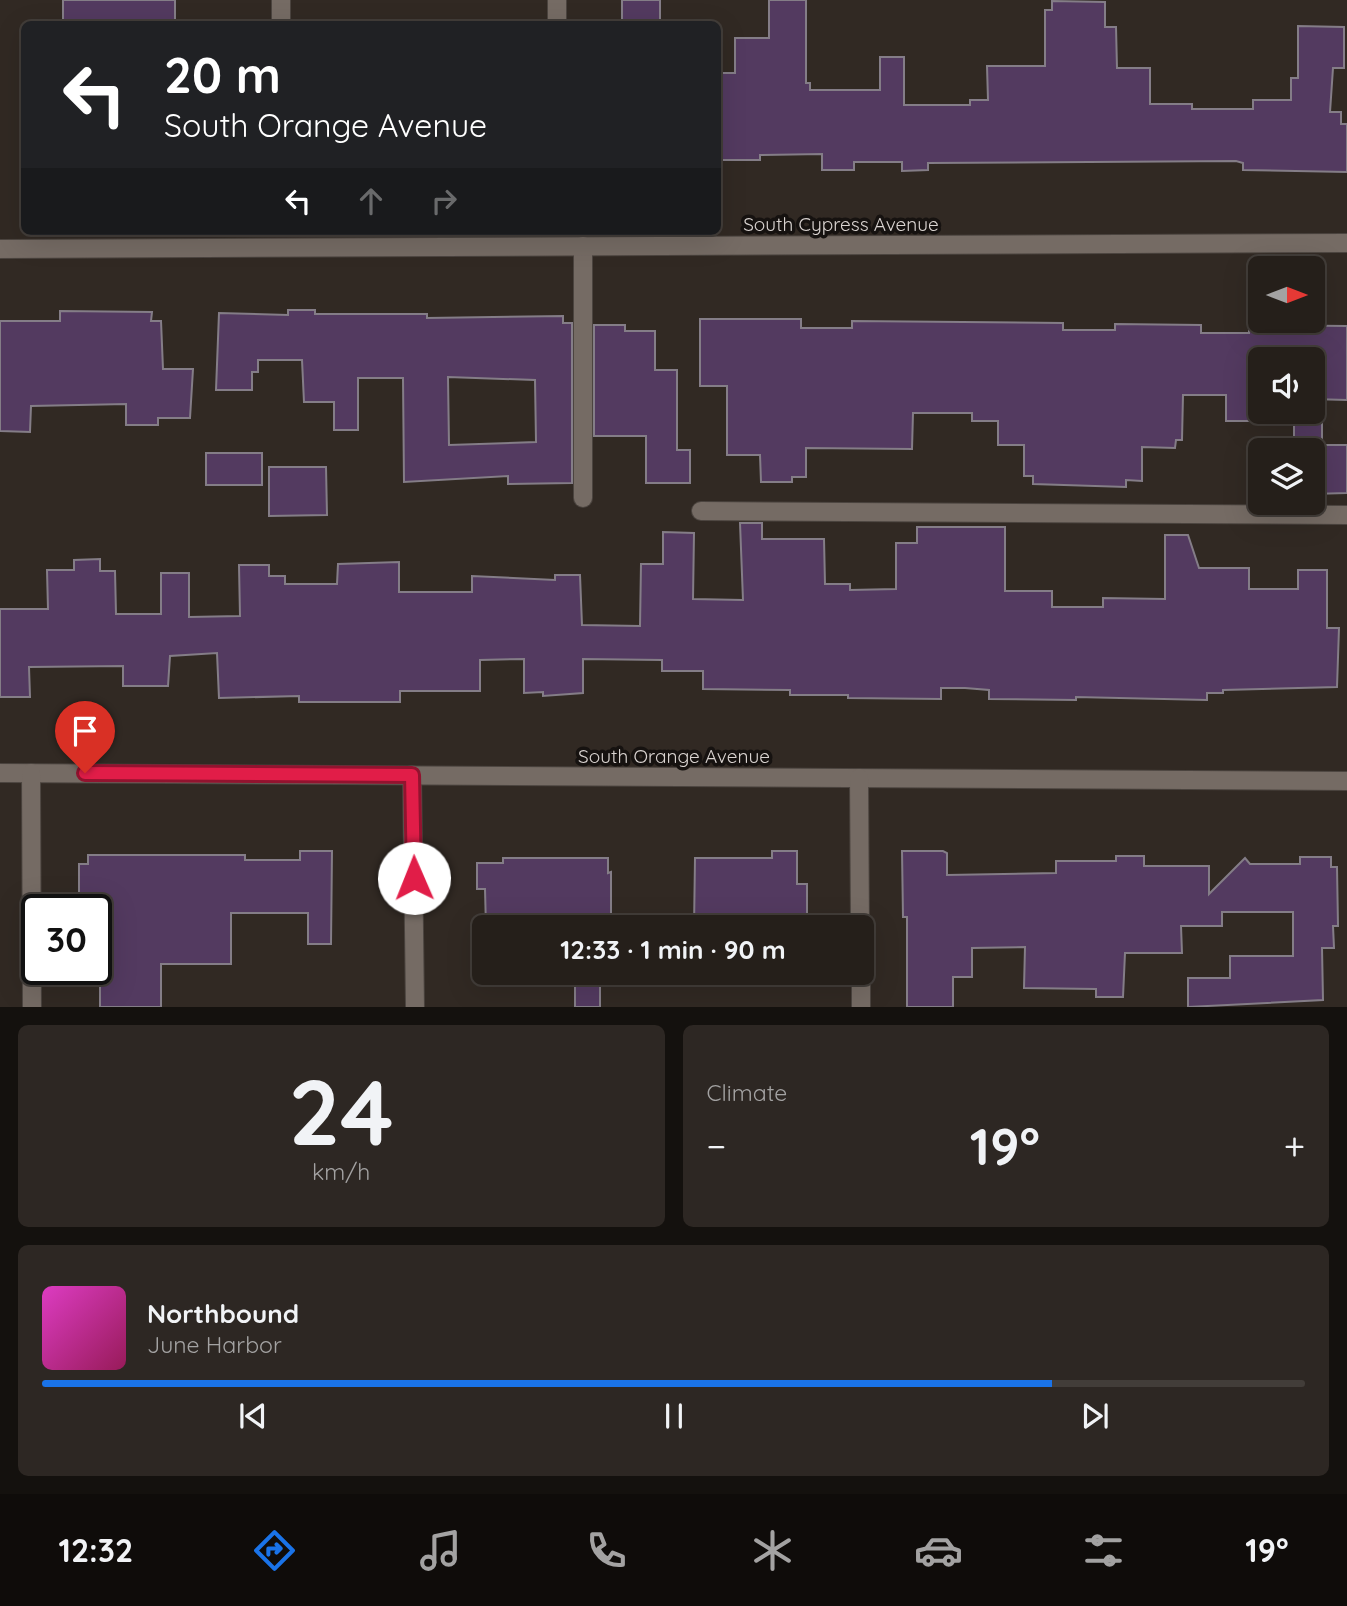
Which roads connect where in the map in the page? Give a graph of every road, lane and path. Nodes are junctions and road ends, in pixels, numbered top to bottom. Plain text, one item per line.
1 (281, 0) edge
2 (556, 0) edge
3 (281, 21) edge
4 (557, 21) edge
5 (562, 239) edge
6 (1347, 243) edge
7 (583, 246) junction
8 (0, 249) edge
9 (583, 498) dead end
10 (701, 511) dead end
11 (1347, 515) edge
12 (0, 773) edge
13 (31, 773) junction
14 (412, 775) junction
15 (859, 778) junction
16 (1347, 781) edge
17 (860, 915) edge
18 (861, 985) edge
19 (32, 1007) edge
20 (415, 1007) edge
21 (861, 1007) edge

1 - 3 street
2 - 4 street
5 - 7 street, South Cypress Avenue
5 - 8 street, South Cypress Avenue
6 - 7 street, South Cypress Avenue
7 - 9 street
10 - 11 street
12 - 13 street, South Orange Avenue
13 - 14 street, South Orange Avenue
13 - 19 street
14 - 15 street, South Orange Avenue
14 - 20 street
15 - 16 street, South Orange Avenue
15 - 17 street
18 - 21 street

